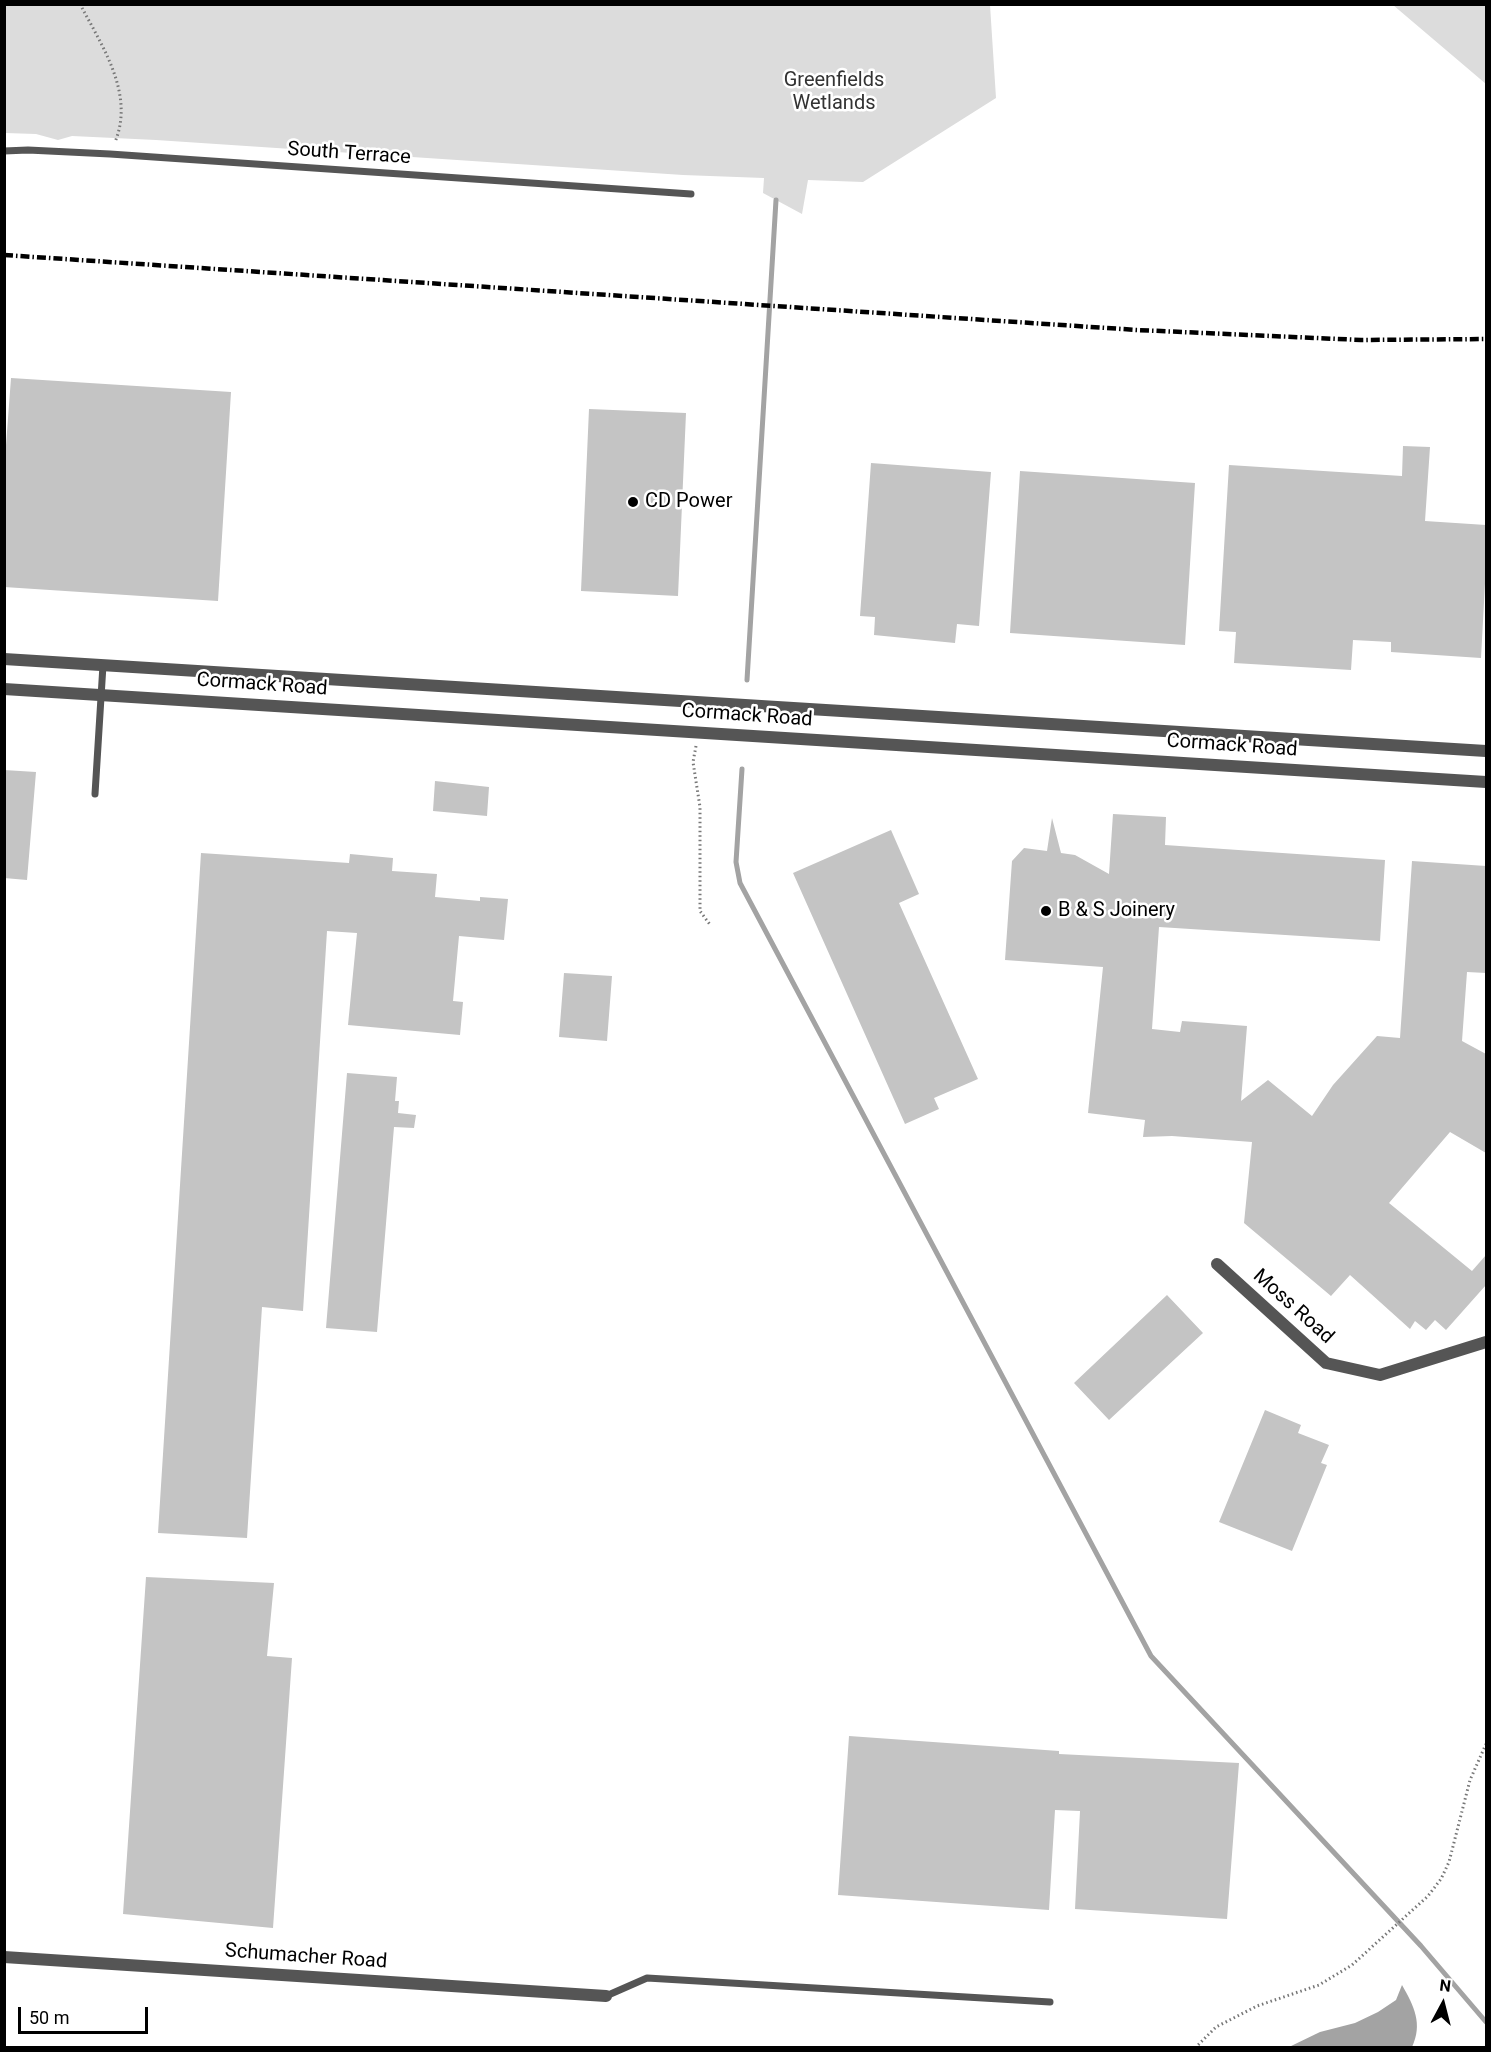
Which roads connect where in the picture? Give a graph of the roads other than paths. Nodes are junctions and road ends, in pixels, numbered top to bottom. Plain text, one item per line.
1 (4, 151) edge
2 (691, 194) dead end
3 (4, 658) edge
4 (103, 665) junction
5 (4, 689) edge
6 (101, 695) junction
7 (1486, 751) edge
8 (1486, 782) edge
9 (94, 794) dead end
10 (1217, 1264) dead end
11 (1486, 1342) edge
12 (4, 1957) edge
13 (606, 1996) joint
14 (1050, 2002) dead end

1 - 2 lane, South Terrace
3 - 4 street, Cormack Road
4 - 6 lane
4 - 7 street, Cormack Road
5 - 6 street, Cormack Road
6 - 8 street, Cormack Road
6 - 9 lane
10 - 11 street, Moss Road
12 - 13 street, Schumacher Road
13 - 14 lane

